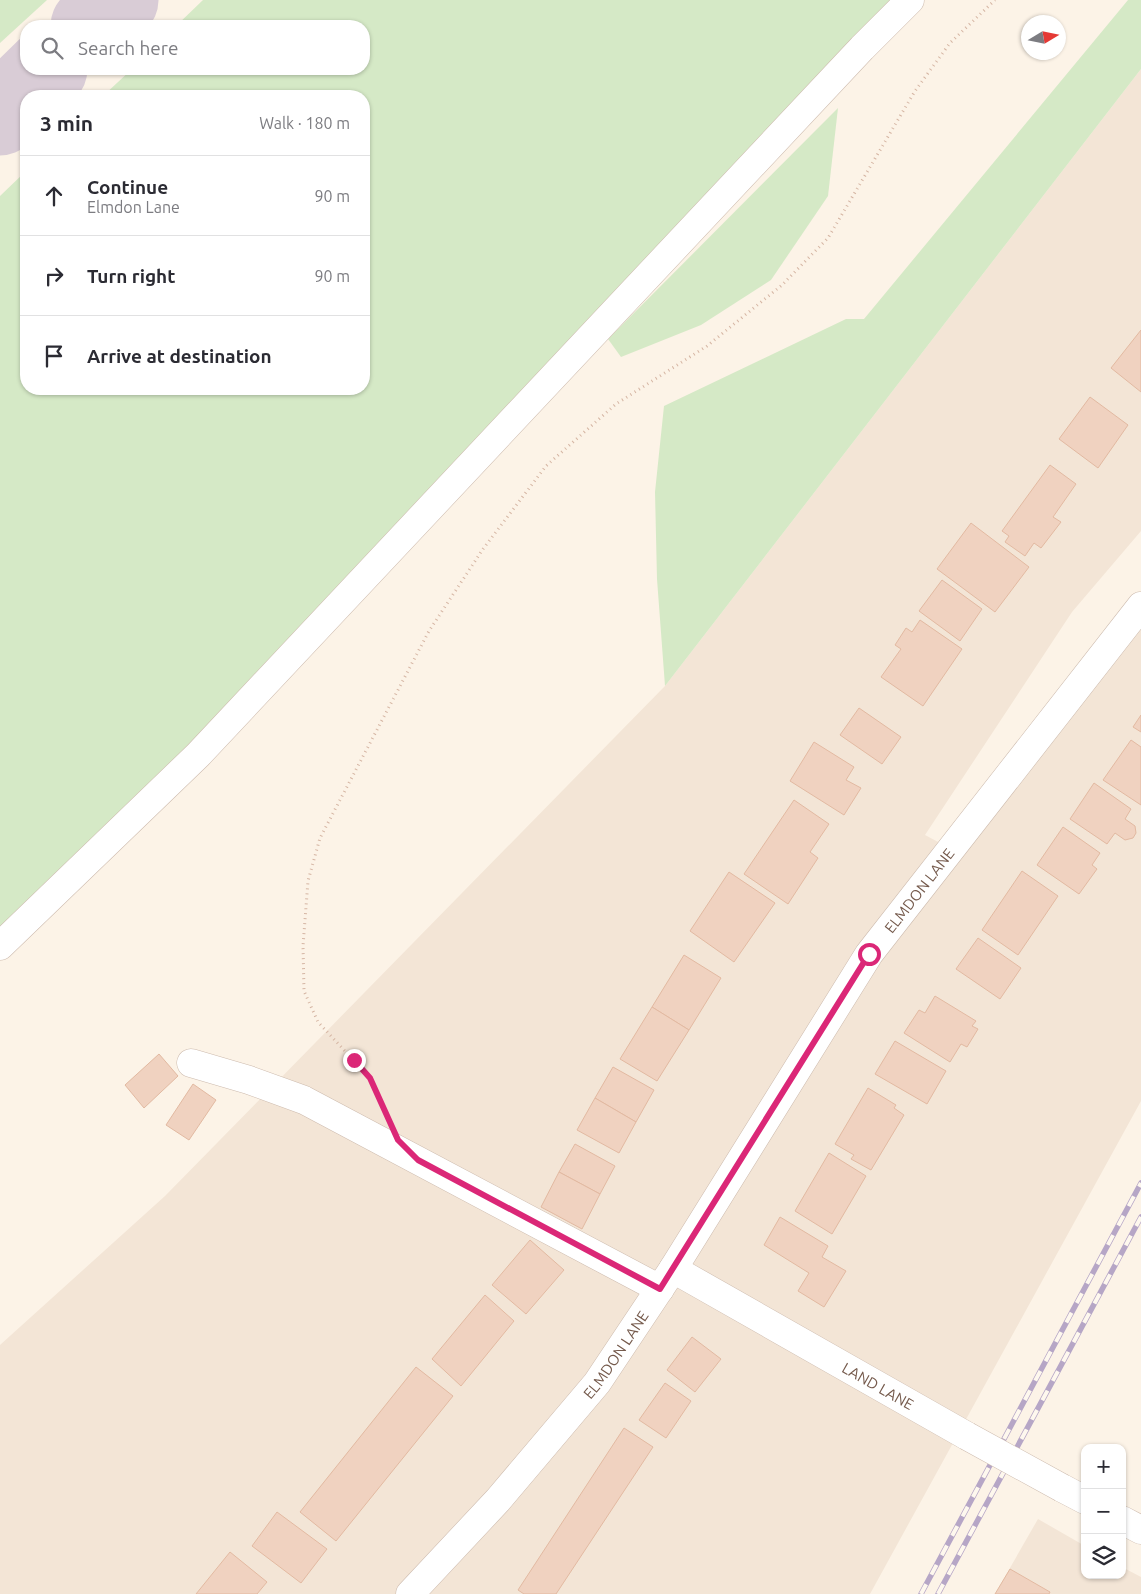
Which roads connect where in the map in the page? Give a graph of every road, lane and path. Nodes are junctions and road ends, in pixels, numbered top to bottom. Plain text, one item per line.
1 (910, 0) edge
2 (995, 0) edge
3 (1141, 606) edge
4 (0, 946) edge
5 (191, 1063) dead end
6 (386, 1114) dead end
7 (666, 1279) junction
8 (1073, 1494) edge
9 (1126, 1522) edge
10 (1141, 1530) edge
11 (410, 1594) edge

1 - 4 street
2 - 6 path
3 - 7 street, ELMDON LANE
5 - 7 street, LAND LANE
7 - 8 street, LAND LANE, bridge
7 - 11 street, ELMDON LANE
9 - 10 street

